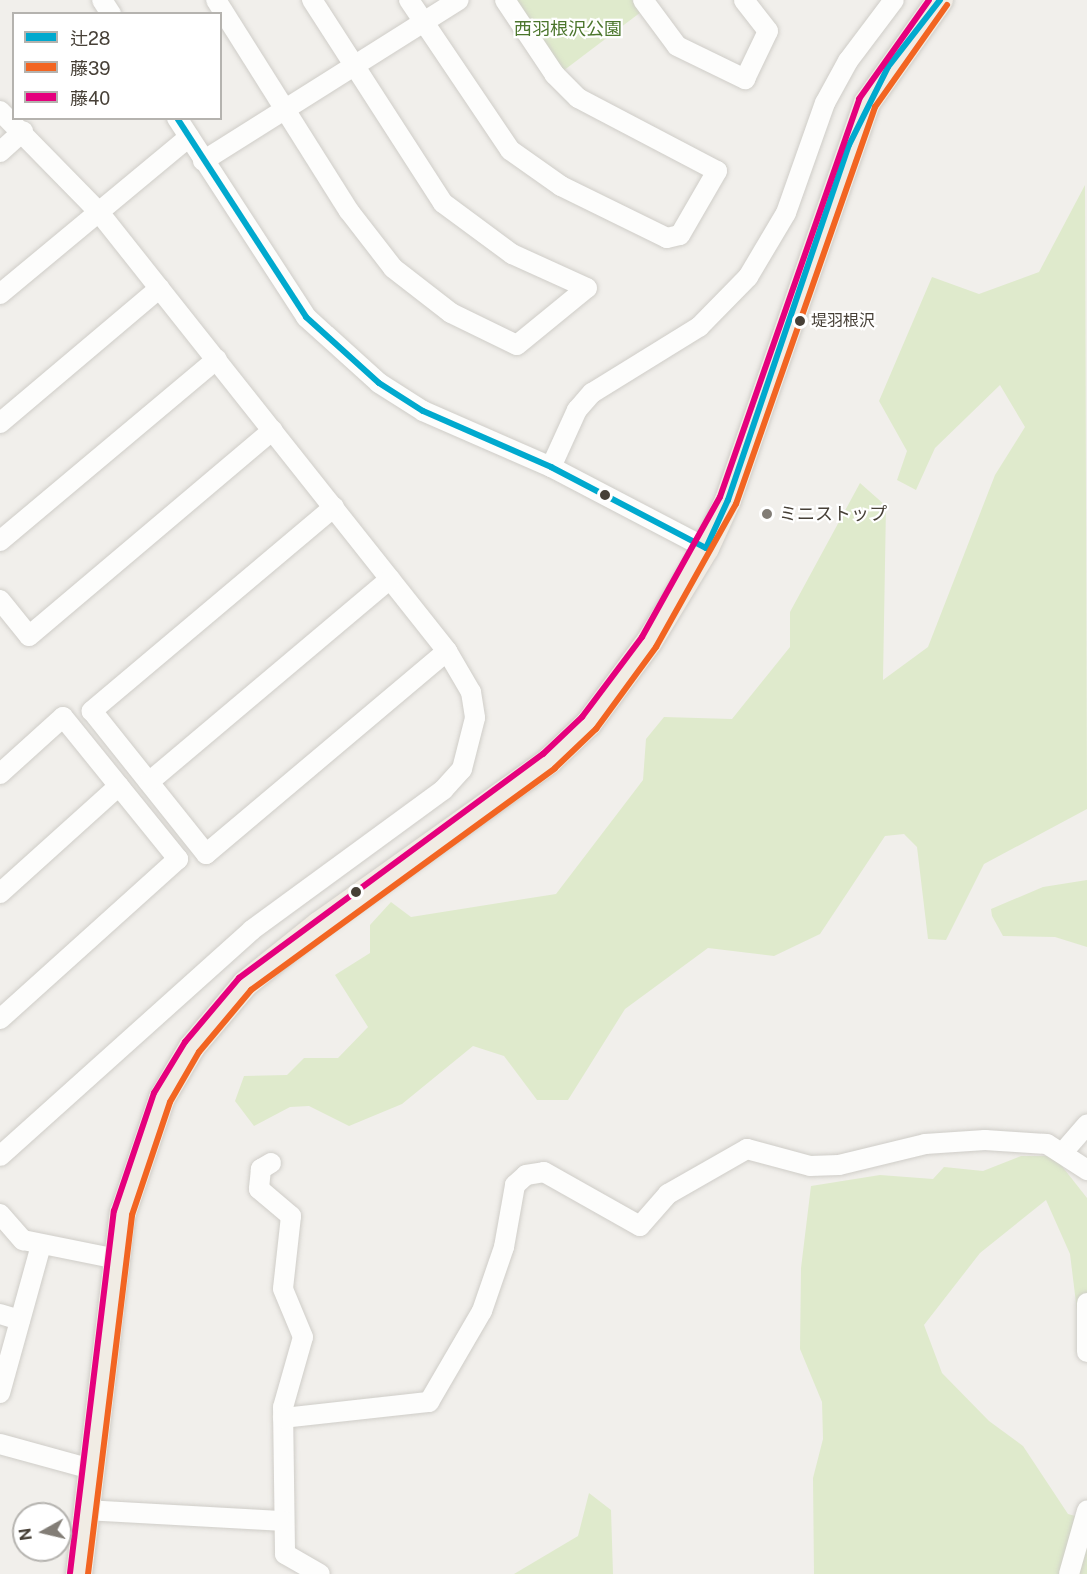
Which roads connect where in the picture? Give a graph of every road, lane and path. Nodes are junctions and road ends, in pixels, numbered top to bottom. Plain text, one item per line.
1 (216, 0) edge
2 (312, 0) edge
3 (408, 0) edge
4 (459, 0) edge
5 (505, 0) edge
6 (643, 0) edge
7 (744, 0) edge
8 (894, 0) edge
9 (940, 0) edge
10 (423, 23) junction
11 (354, 66) junction
12 (286, 109) junction
13 (0, 111) edge
14 (178, 120) edge
15 (23, 131) junction
16 (189, 137) junction
17 (0, 152) edge
18 (203, 161) junction
19 (98, 211) junction
20 (160, 288) junction
21 (0, 294) edge
22 (217, 359) junction
23 (0, 423) edge
24 (273, 430) junction
25 (551, 467) junction
26 (334, 507) junction
27 (0, 542) edge
28 (706, 548) junction
29 (390, 579) junction
30 (0, 600) edge
31 (447, 651) junction
32 (0, 774) edge
33 (149, 782) junction
34 (119, 786) junction
35 (0, 893) edge
36 (0, 1019) edge
37 (1087, 1125) edge
38 (4, 1144) edge
39 (1064, 1151) junction
40 (271, 1163) dead end
41 (1087, 1170) edge
42 (0, 1214) edge
43 (40, 1245) junction
44 (117, 1259) junction
45 (1087, 1303) edge
46 (0, 1314) edge
47 (20, 1320) junction
48 (1087, 1352) edge
49 (0, 1393) edge
50 (283, 1418) junction
51 (0, 1444) edge
52 (91, 1468) junction
53 (86, 1510) junction
54 (1087, 1511) edge
55 (284, 1521) junction
56 (79, 1574) edge
57 (320, 1574) edge
58 (1069, 1574) edge

1 - 12 street
2 - 11 street
3 - 10 street
4 - 10 street
5 - 10 street
6 - 7 street
8 - 25 street
9 - 28 main road
10 - 11 street
11 - 12 street
11 - 12 street
12 - 18 street
13 - 15 street
14 - 16 street
15 - 17 street
15 - 19 street
16 - 18 street
16 - 19 street
18 - 25 street
19 - 20 street
19 - 21 street
20 - 22 street
20 - 23 street
22 - 24 street
22 - 27 street
24 - 26 street
24 - 30 street
25 - 28 street
26 - 29 street
26 - 33 street
28 - 44 main road
29 - 31 street
29 - 33 street
31 - 33 street
31 - 38 street
32 - 34 street
34 - 35 street
34 - 36 street
37 - 39 street
39 - 41 street
39 - 50 street
40 - 50 street
42 - 43 street
43 - 44 street
43 - 47 street
44 - 52 main road
45 - 48 street
46 - 47 street
47 - 49 street
50 - 55 street
51 - 52 street
52 - 53 main road
53 - 55 street
53 - 56 main road
54 - 58 street
55 - 57 street

